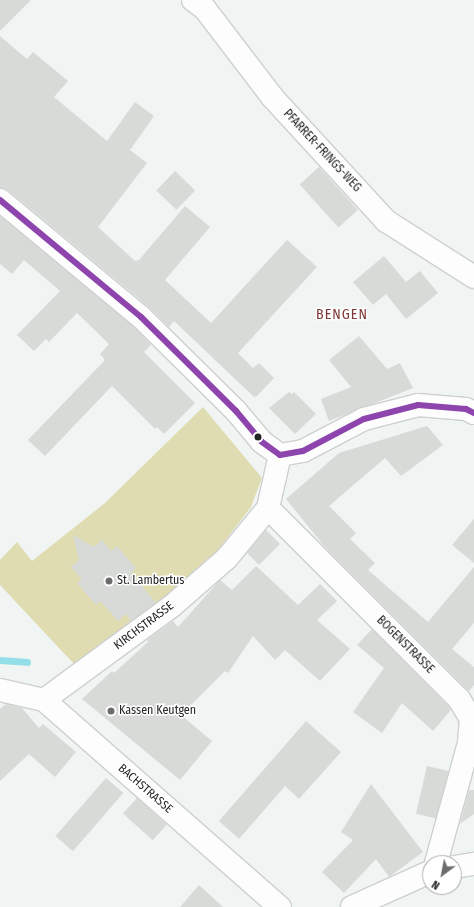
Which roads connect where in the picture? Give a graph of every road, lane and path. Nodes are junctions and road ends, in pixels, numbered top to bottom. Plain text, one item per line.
1 (193, 0) edge
2 (0, 200) edge
3 (474, 277) edge
4 (471, 410) edge
5 (280, 455) junction
6 (268, 508) junction
7 (0, 690) edge
8 (44, 700) junction
9 (438, 855) edge
10 (474, 864) edge
11 (462, 866) edge
12 (422, 876) edge
13 (280, 907) edge
14 (352, 907) edge

1 - 3 street, PFARRER-FRINGS-WEG
2 - 5 street
4 - 5 street
5 - 6 street
6 - 8 street, KIRCHSTRASSE
6 - 9 street, BOGENSTRASSE
7 - 8 street, BACHSTRASSE
8 - 13 street, BACHSTRASSE
10 - 11 street
12 - 14 street

